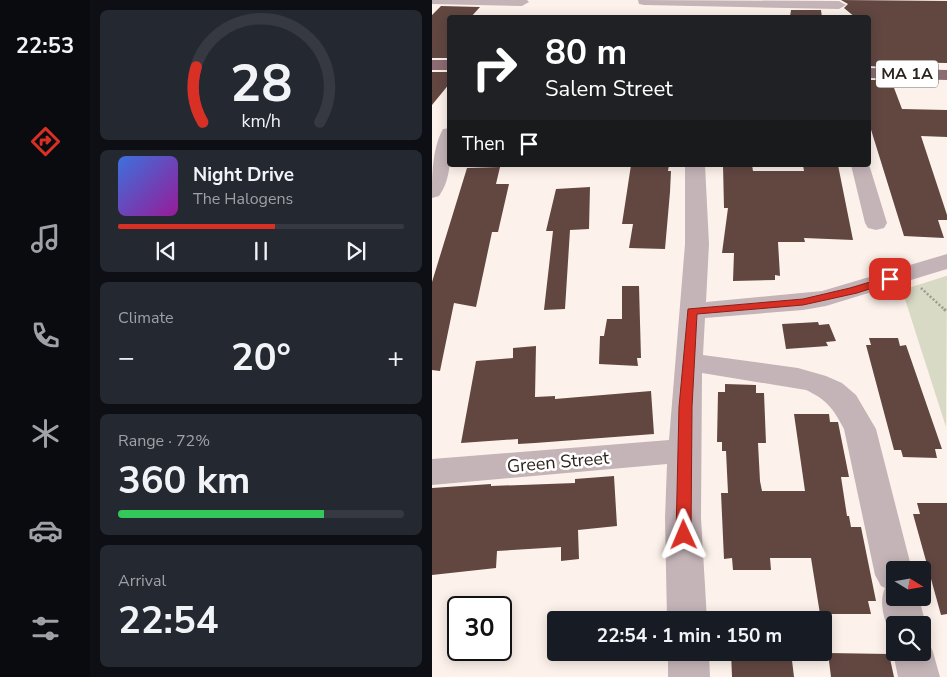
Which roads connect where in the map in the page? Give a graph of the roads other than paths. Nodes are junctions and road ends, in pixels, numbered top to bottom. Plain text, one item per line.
1 (432, 0) edge
2 (644, 0) edge
3 (523, 1) edge
4 (839, 8) edge
5 (513, 15) edge
6 (639, 15) edge
7 (432, 64) edge
8 (447, 65) edge
9 (871, 73) edge
10 (946, 75) edge
11 (447, 140) edge
12 (436, 165) edge
13 (695, 167) edge
14 (862, 167) edge
15 (432, 192) edge
16 (876, 223) dead end
17 (946, 261) edge
18 (692, 311) junction
19 (688, 362) junction
20 (684, 451) junction
21 (432, 472) edge
22 (891, 561) edge
23 (687, 611) edge
24 (688, 661) edge
25 (915, 661) edge
26 (689, 677) edge
27 (919, 677) edge

1 - 3 street
2 - 4 street
2 - 6 street
3 - 5 street
7 - 8 highway
9 - 10 highway, MA 1A
11 - 12 street
12 - 15 street
13 - 18 street
14 - 16 street
17 - 18 street
18 - 19 street
19 - 20 street
19 - 22 street
20 - 21 street, Green Street
20 - 23 street
24 - 26 street
25 - 27 street

